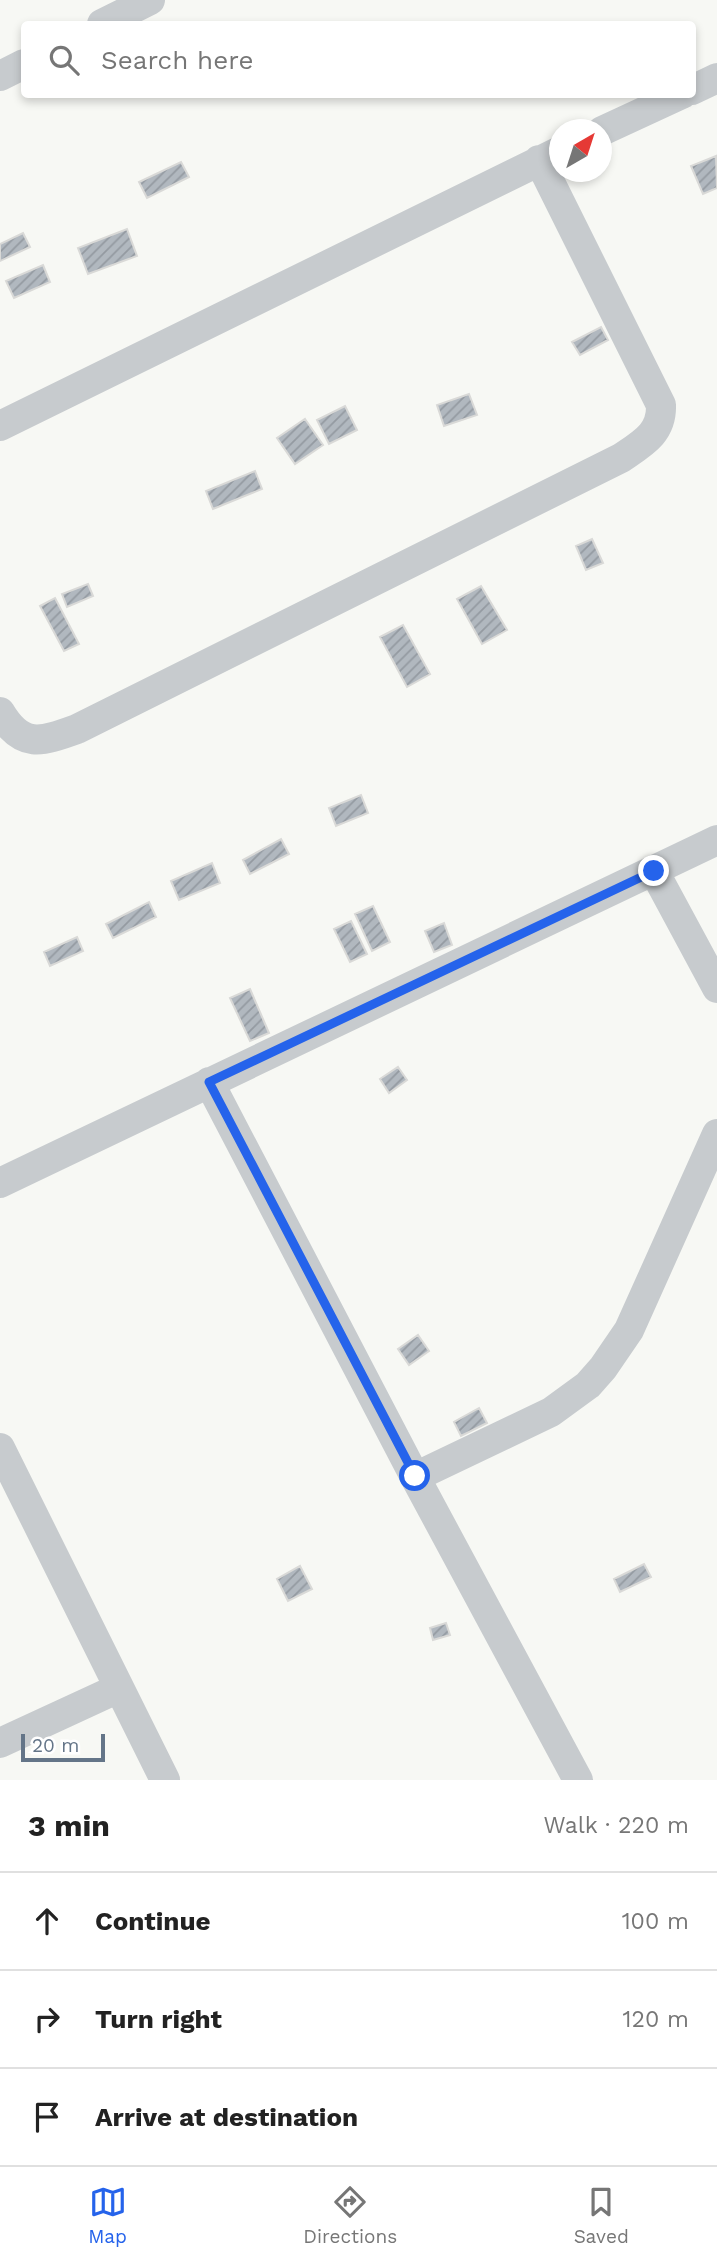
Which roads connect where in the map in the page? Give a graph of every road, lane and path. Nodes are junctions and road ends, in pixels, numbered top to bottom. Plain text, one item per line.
1 (150, 0) edge
2 (108, 21) edge
3 (21, 66) edge
4 (0, 76) edge
5 (717, 78) edge
6 (696, 88) edge
7 (673, 98) edge
8 (612, 126) edge
9 (549, 155) edge
10 (561, 182) edge
11 (0, 426) edge
12 (0, 712) edge
13 (717, 840) edge
14 (654, 871) junction
15 (717, 988) edge
16 (209, 1082) junction
17 (717, 1134) edge
18 (0, 1183) edge
19 (0, 1448) edge
20 (415, 1476) junction
21 (119, 1688) junction
22 (0, 1743) edge
23 (165, 1780) edge
24 (578, 1780) edge

1 - 2 street
3 - 4 street
5 - 6 street
7 - 8 street
9 - 11 street
10 - 12 street
13 - 14 street
14 - 15 street
14 - 16 street
16 - 18 street
16 - 20 street
17 - 20 street
19 - 21 street
20 - 24 street
21 - 22 street
21 - 23 street

